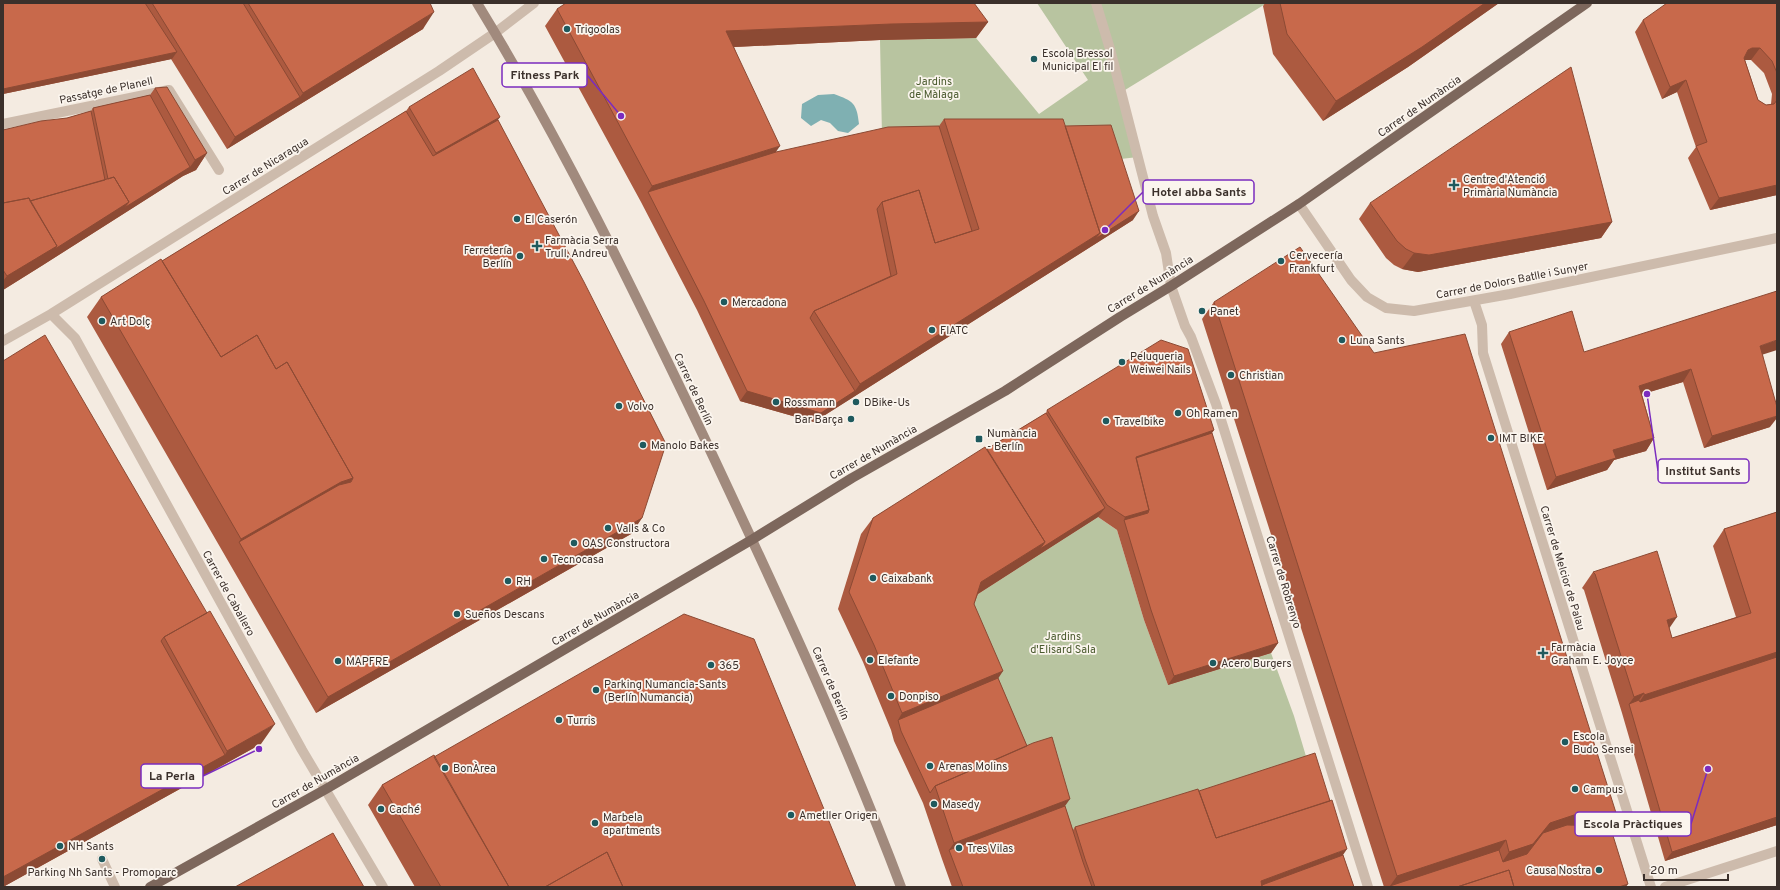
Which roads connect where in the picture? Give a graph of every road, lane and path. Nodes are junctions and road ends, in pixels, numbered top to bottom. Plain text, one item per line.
1 (477, 3) edge
2 (534, 3) edge
3 (1096, 3) edge
4 (1586, 3) edge
5 (495, 33) junction
6 (3, 124) edge
7 (219, 170) dead end
8 (1299, 204) junction
9 (1777, 238) edge
10 (1172, 286) junction
11 (1474, 301) junction
12 (51, 314) junction
13 (3, 341) edge
14 (753, 539) junction
15 (326, 789) junction
16 (1777, 851) edge
17 (102, 859) dead end
18 (115, 887) edge
19 (150, 887) edge
20 (383, 887) edge
21 (901, 887) edge
22 (1368, 887) edge
23 (1651, 887) edge
24 (1664, 887) edge

1 - 5 main road, Carrer de Berlín
2 - 5 street, Carrer de Nicaragua
3 - 10 street, Carrer de Robrenyo
4 - 8 main road, Carrer de Numància
5 - 12 street, Carrer de Nicaragua
5 - 14 main road, Carrer de Berlín
6 - 7 street, Passatge de Planell
8 - 10 main road, Carrer de Numància
8 - 11 street, Carrer de Dolors Batlle i Sunyer
9 - 11 street, Carrer de Dolors Batlle i Sunyer
10 - 14 main road, Carrer de Numància
10 - 22 street, Carrer de Robrenyo
11 - 23 street, Carrer de Melcior de Palau
12 - 13 street, Carrer de Nicaragua
12 - 15 street, Carrer de Caballero
14 - 15 main road, Carrer de Numància
14 - 21 main road, Carrer de Berlín
15 - 19 main road, Carrer de Numància
15 - 20 street, Carrer de Caballero
16 - 24 street
17 - 18 street

